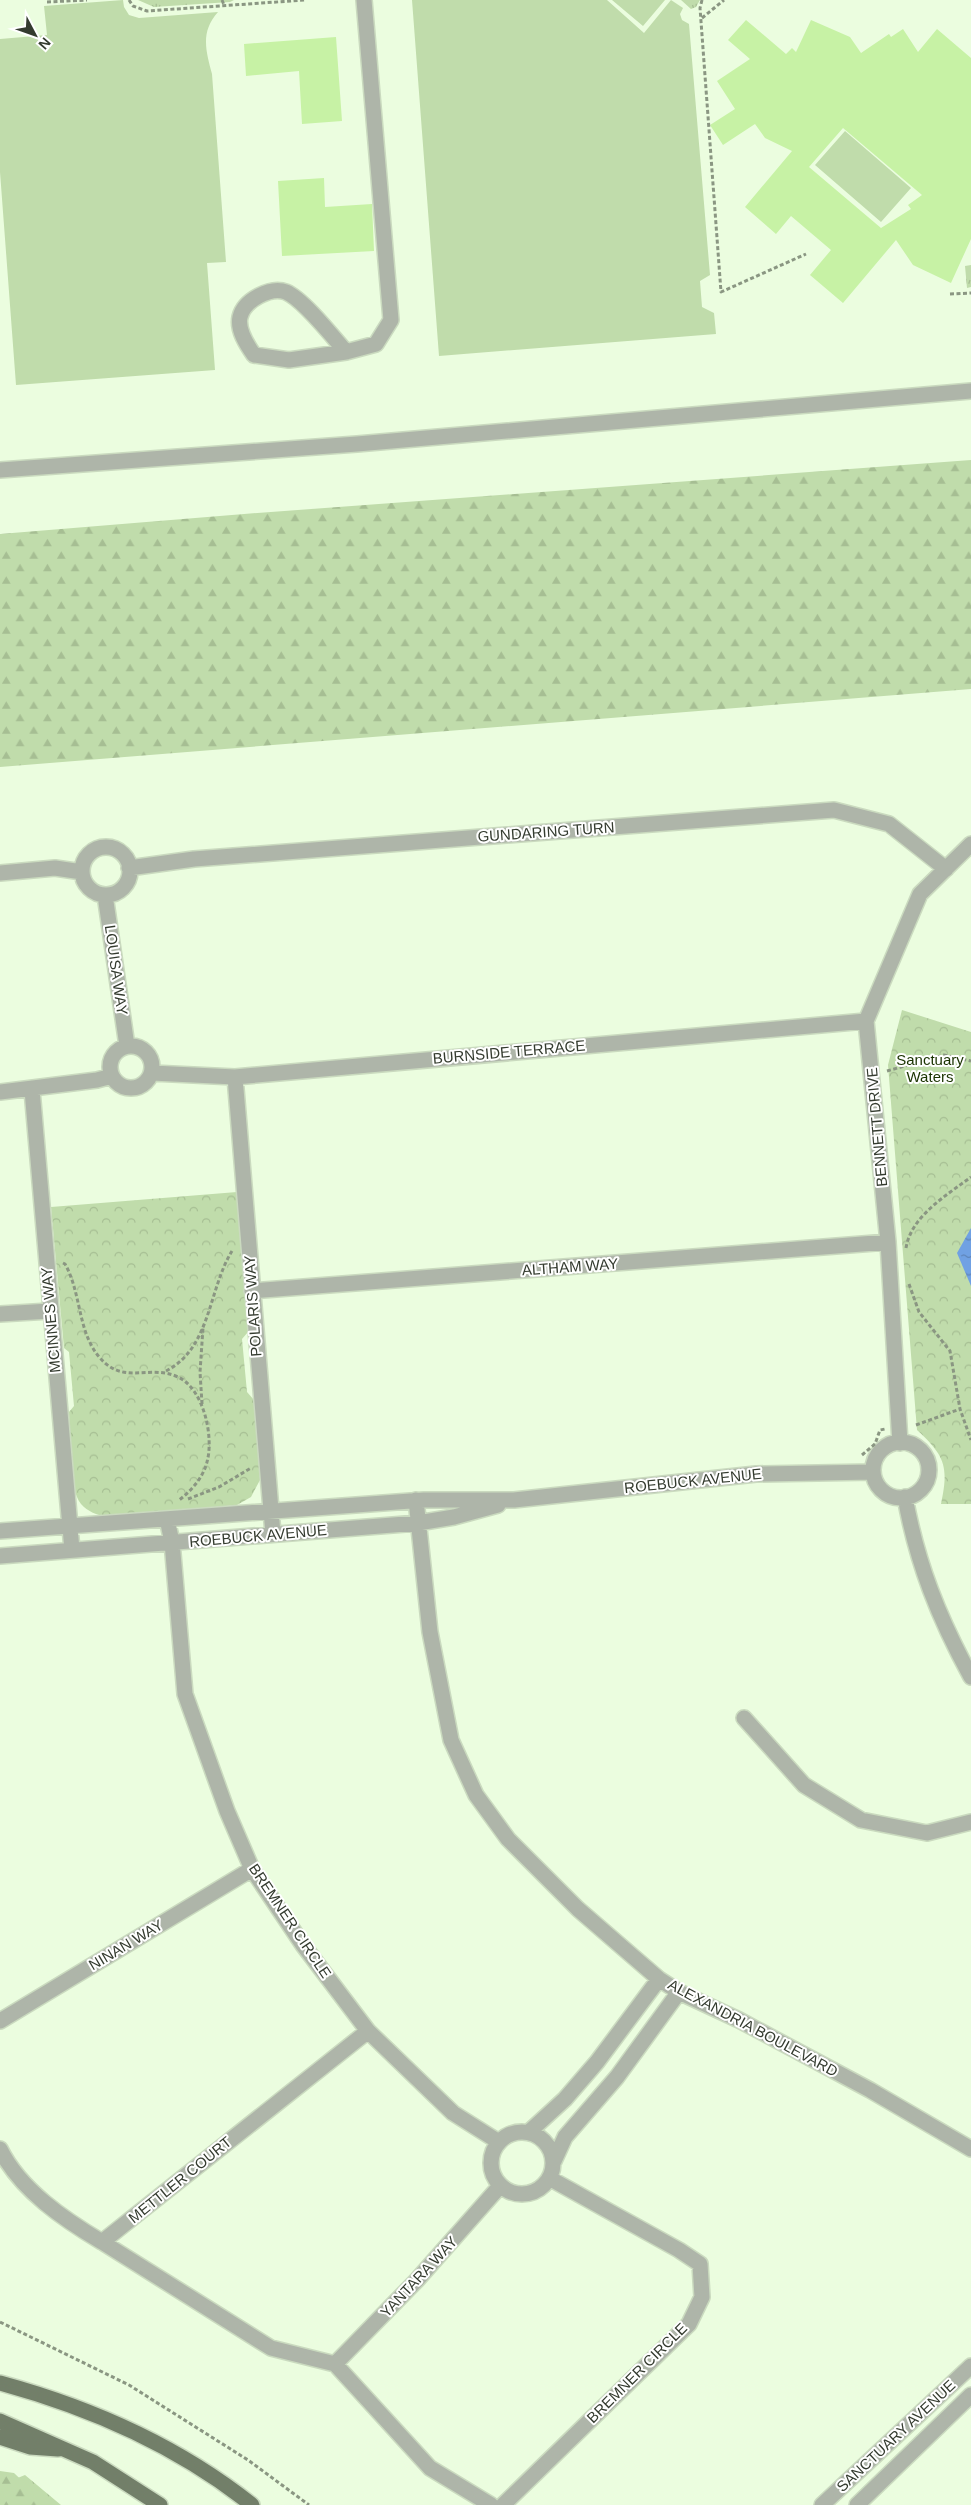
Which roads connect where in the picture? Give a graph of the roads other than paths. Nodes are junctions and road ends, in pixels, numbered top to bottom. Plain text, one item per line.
1 (364, 0) edge
2 (346, 352) junction
3 (971, 391) edge
4 (0, 470) edge
5 (971, 844) edge
6 (129, 868) junction
7 (946, 869) junction
8 (82, 872) junction
9 (0, 873) edge
10 (105, 895) junction
11 (866, 1021) junction
12 (126, 1046) junction
13 (152, 1074) junction
14 (112, 1076) junction
15 (235, 1077) junction
16 (32, 1090) junction
17 (0, 1092) edge
18 (888, 1242) junction
19 (252, 1291) junction
20 (50, 1311) junction
21 (0, 1314) edge
22 (899, 1435) junction
23 (873, 1472) junction
24 (905, 1497) junction
25 (416, 1500) junction
26 (514, 1500) junction
27 (270, 1511) junction
28 (167, 1519) junction
29 (418, 1523) junction
30 (70, 1526) junction
31 (0, 1531) edge
32 (273, 1534) junction
33 (172, 1542) junction
34 (72, 1550) junction
35 (0, 1556) edge
36 (971, 1678) edge
37 (744, 1718) dead end
38 (971, 1822) edge
39 (252, 1869) junction
40 (659, 1979) junction
41 (679, 1992) junction
42 (0, 2021) edge
43 (368, 2031) junction
44 (529, 2132) junction
45 (499, 2142) junction
46 (0, 2149) edge
47 (971, 2149) edge
48 (554, 2161) junction
49 (549, 2178) junction
50 (500, 2186) junction
51 (102, 2242) junction
52 (335, 2364) junction
53 (971, 2367) edge
54 (0, 2384) edge
55 (971, 2395) edge
56 (0, 2421) edge
57 (0, 2438) edge
58 (72, 2451) junction
59 (831, 2502) edge
60 (160, 2505) edge
61 (252, 2505) edge
62 (491, 2505) edge
63 (503, 2505) edge
64 (857, 2505) edge

1 - 2 street
2 - 2 street
3 - 4 street
5 - 7 street, BENNETT DRIVE
6 - 7 street, GUNDARING TURN
6 - 8 street
6 - 10 street
7 - 11 street, BENNETT DRIVE
8 - 9 street
8 - 10 street
10 - 12 street, LOUISA WAY
11 - 15 street, BURNSIDE TERRACE
11 - 18 street, BENNETT DRIVE
12 - 13 street
12 - 14 street
13 - 14 street
13 - 15 street, BURNSIDE TERRACE
14 - 16 street
15 - 19 street, POLARIS WAY
16 - 17 street
16 - 20 street, MCINNES WAY
18 - 19 street, ALTHAM WAY
18 - 22 street, BENNETT DRIVE
19 - 27 street, POLARIS WAY
20 - 21 street
20 - 30 street, MCINNES WAY
22 - 23 street
22 - 24 street
23 - 24 street
23 - 26 street, ROEBUCK AVENUE
24 - 36 street
25 - 26 street, ROEBUCK AVENUE
25 - 27 street, ROEBUCK AVENUE
25 - 29 street, ALEXANDRIA BOULEVARD
26 - 29 street, ROEBUCK AVENUE
27 - 28 street, ROEBUCK AVENUE
27 - 32 street, POLARIS WAY
28 - 30 street, ROEBUCK AVENUE
28 - 33 street, BREMNER CIRCLE
29 - 32 street, ROEBUCK AVENUE
29 - 40 street, ALEXANDRIA BOULEVARD
30 - 31 street, ROEBUCK AVENUE
30 - 34 street, MCINNES WAY
32 - 33 street, ROEBUCK AVENUE
33 - 34 street, ROEBUCK AVENUE
33 - 39 street, BREMNER CIRCLE
34 - 35 street, ROEBUCK AVENUE
37 - 38 street
39 - 42 street, NINAN WAY
39 - 43 street, BREMNER CIRCLE
40 - 41 street, ALEXANDRIA BOULEVARD
40 - 44 street
41 - 47 street, ALEXANDRIA BOULEVARD
41 - 48 street
43 - 45 street, BREMNER CIRCLE
43 - 51 street, METTLER COURT
44 - 45 street
44 - 48 street
45 - 50 street
46 - 51 street
48 - 49 street
49 - 50 street
49 - 63 street, BREMNER CIRCLE
50 - 52 street, YANTARA WAY
51 - 52 street
52 - 62 street
53 - 59 street, SANCTUARY AVENUE
54 - 61 main road
55 - 64 street, SANCTUARY AVENUE
56 - 58 main road
57 - 58 main road
58 - 60 main road

